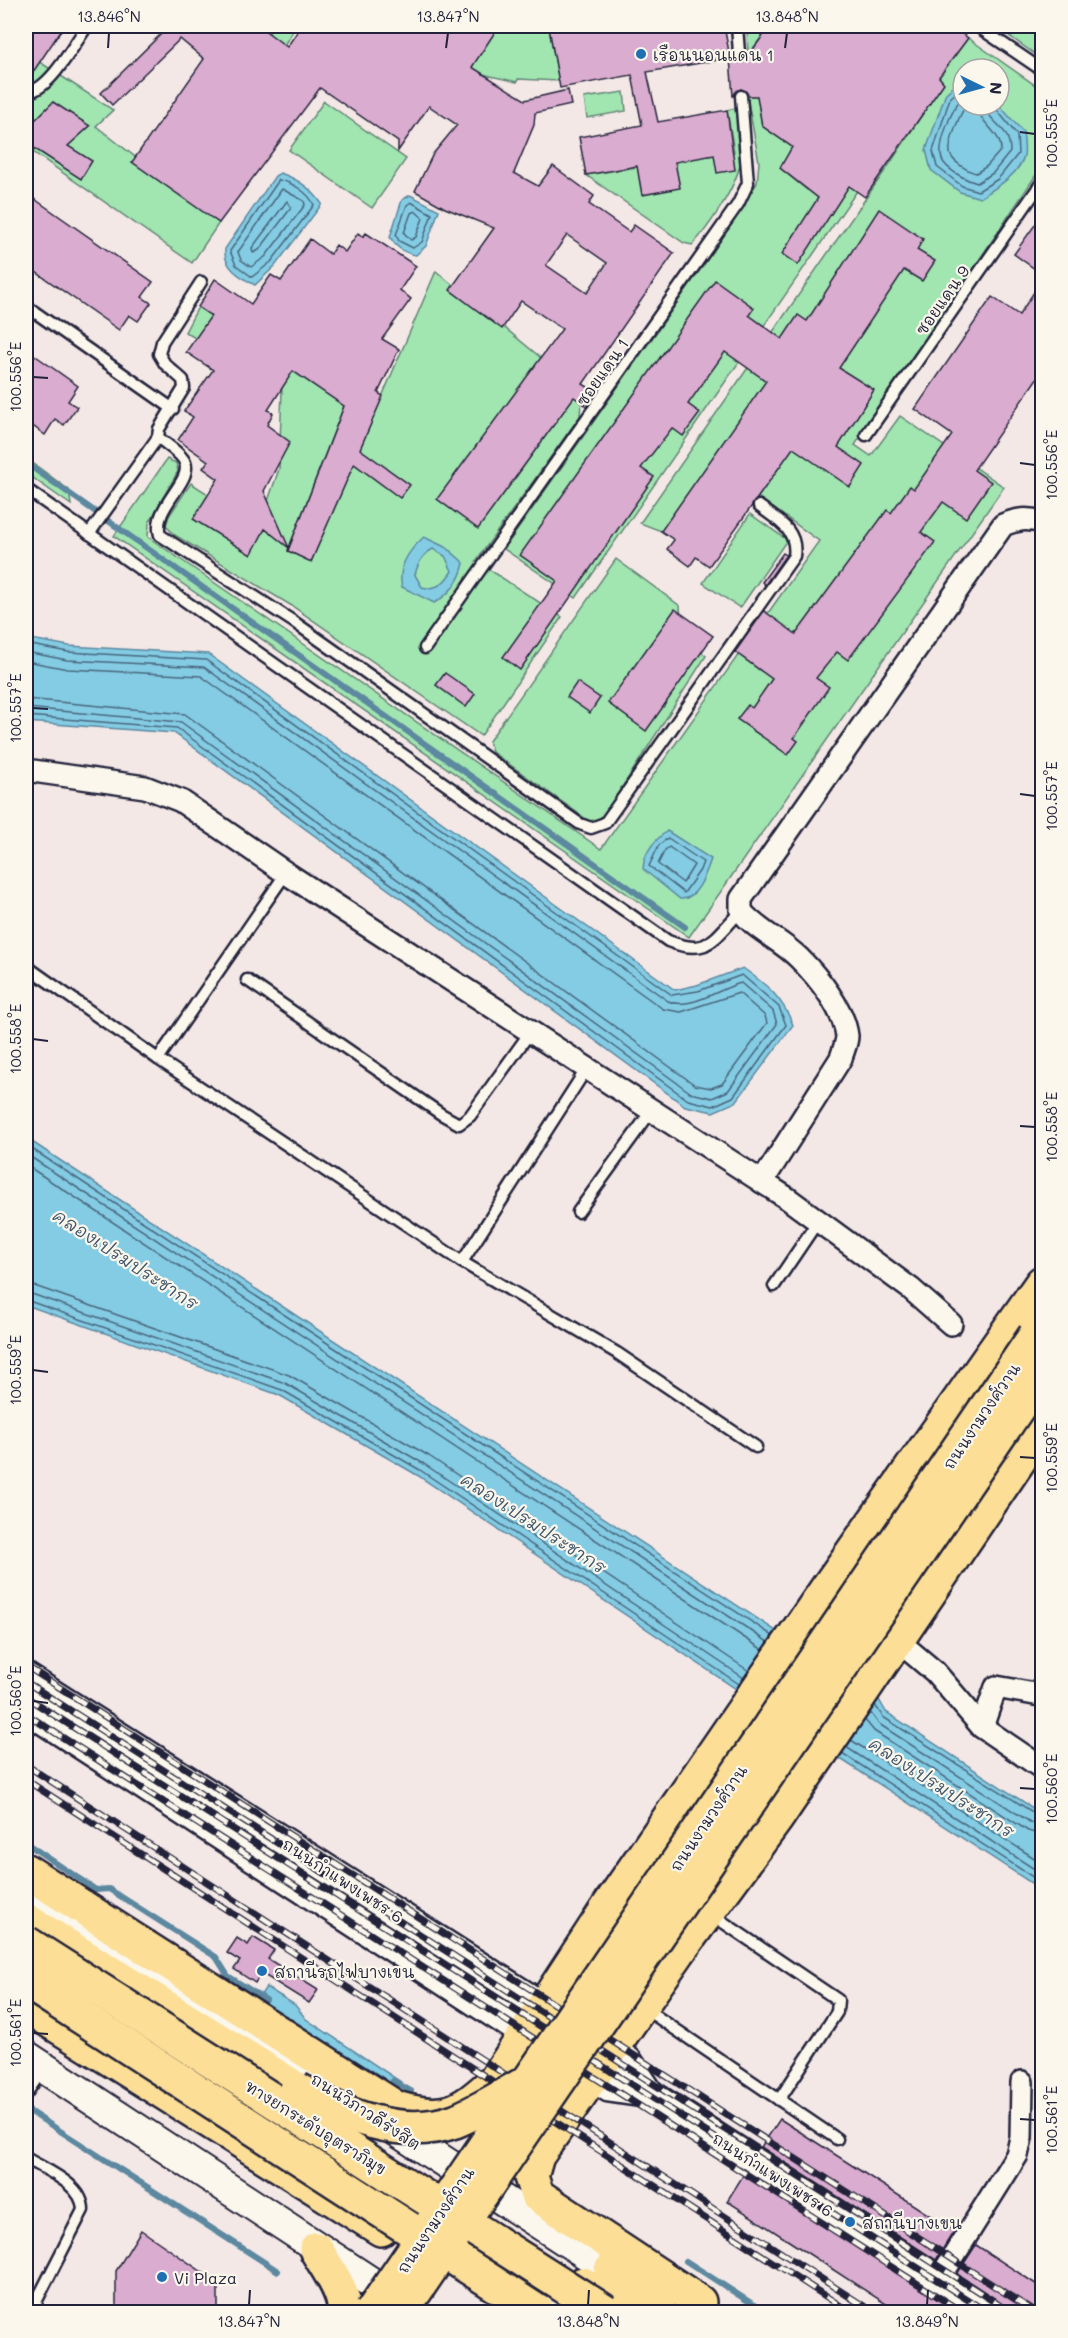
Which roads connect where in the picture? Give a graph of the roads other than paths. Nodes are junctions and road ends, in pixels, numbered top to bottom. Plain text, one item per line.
1 (87, 26) edge
2 (737, 26) edge
3 (977, 26) edge
4 (739, 53) dead end
5 (1042, 70) edge
6 (26, 88) edge
7 (741, 96) dead end
8 (1042, 182) edge
9 (201, 282) dead end
10 (26, 306) edge
11 (173, 410) junction
12 (866, 435) dead end
13 (158, 437) junction
14 (26, 489) edge
15 (759, 506) dead end
16 (1042, 522) edge
17 (89, 534) junction
18 (425, 648) dead end
19 (26, 770) edge
20 (286, 873) junction
21 (741, 911) junction
22 (26, 966) edge
23 (247, 980) dead end
24 (531, 1031) junction
25 (158, 1059) junction
26 (587, 1068) junction
27 (652, 1110) junction
28 (762, 1182) junction
29 (579, 1212) dead end
30 (818, 1221) junction
31 (462, 1262) junction
32 (1042, 1283) edge
33 (774, 1286) dead end
34 (951, 1324) dead end
35 (1039, 1329) edge
36 (1042, 1372) edge
37 (1042, 1426) edge
38 (756, 1447) dead end
39 (897, 1640) junction
40 (26, 1677) edge
41 (1042, 1693) edge
42 (26, 1709) edge
43 (982, 1727) junction
44 (1042, 1768) edge
45 (26, 1871) edge
46 (26, 1890) edge
47 (611, 1903) junction
48 (708, 1912) junction
49 (26, 1921) edge
50 (26, 1943) edge
51 (679, 1951) junction
52 (26, 1981) edge
53 (26, 2006) edge
54 (641, 2006) junction
55 (534, 2020) junction
56 (610, 2050) junction
57 (35, 2062) edge
58 (592, 2076) junction
59 (528, 2082) junction
60 (1022, 2082) dead end
61 (26, 2094) edge
62 (650, 2094) junction
63 (779, 2100) junction
64 (837, 2139) dead end
65 (26, 2158) edge
66 (316, 2249) junction
67 (610, 2271) junction
68 (938, 2281) junction
69 (707, 2307) edge
70 (35, 2313) edge
71 (344, 2313) edge
72 (372, 2313) edge
73 (401, 2313) edge
74 (418, 2313) edge
75 (511, 2313) edge
76 (538, 2313) edge
77 (605, 2313) edge
78 (629, 2313) edge
79 (659, 2313) edge
80 (987, 2313) edge

1 - 6 lane
2 - 4 lane
3 - 5 lane
7 - 18 lane, ซอยแดน 1
8 - 12 lane, ซอยแดน 9
9 - 11 lane
10 - 11 lane
11 - 13 lane
13 - 15 lane
13 - 17 lane
14 - 17 lane
16 - 21 street
17 - 21 lane
19 - 20 street
20 - 24 street
20 - 25 lane
21 - 28 street
22 - 25 lane
23 - 24 lane
24 - 26 street
25 - 31 lane
26 - 27 street
26 - 31 lane
27 - 28 street
27 - 29 lane
28 - 30 street
30 - 33 lane
30 - 34 street
31 - 38 lane
32 - 47 main road
35 - 59 main road, ถนนงามวงศ์วาน, bridge
36 - 73 main road, ถนนงามวงศ์วาน, bridge
37 - 39 main road
39 - 43 street
39 - 48 main road
40 - 55 street, ถนนกำแพงเพชร 6
41 - 43 street
42 - 55 street, ถนนกำแพงเพชร 6
43 - 44 street
45 - 55 main road
46 - 67 main road, ถนนวิภาวดีรังสิต
47 - 51 main road
47 - 55 main road
48 - 51 main road
48 - 63 lane
49 - 59 main road, bridge
49 - 78 main road, ถนนวิภาวดีรังสิต
50 - 77 main road, ทางยกระดับอุตราภิมุข, bridge
51 - 54 main road
52 - 76 main road, ทางยกระดับอุตราภิมุข, bridge
53 - 75 main road
54 - 56 main road
54 - 63 lane
55 - 56 street, ถนนกำแพงเพชร 6
55 - 58 street, ถนนกำแพงเพชร 6
56 - 58 main road
56 - 62 street, ถนนกำแพงเพชร 6
57 - 61 lane
57 - 66 main road
58 - 62 street, ถนนกำแพงเพชร 6
58 - 69 main road
59 - 72 main road, ถนนงามวงศ์วาน, bridge
60 - 68 street
62 - 68 street, ถนนกำแพงเพชร 6
63 - 64 lane
65 - 70 lane
66 - 71 main road
66 - 74 main road
67 - 69 main road, ถนนวิภาวดีรังสิต
67 - 79 main road
68 - 80 street, ถนนกำแพงเพชร 6

